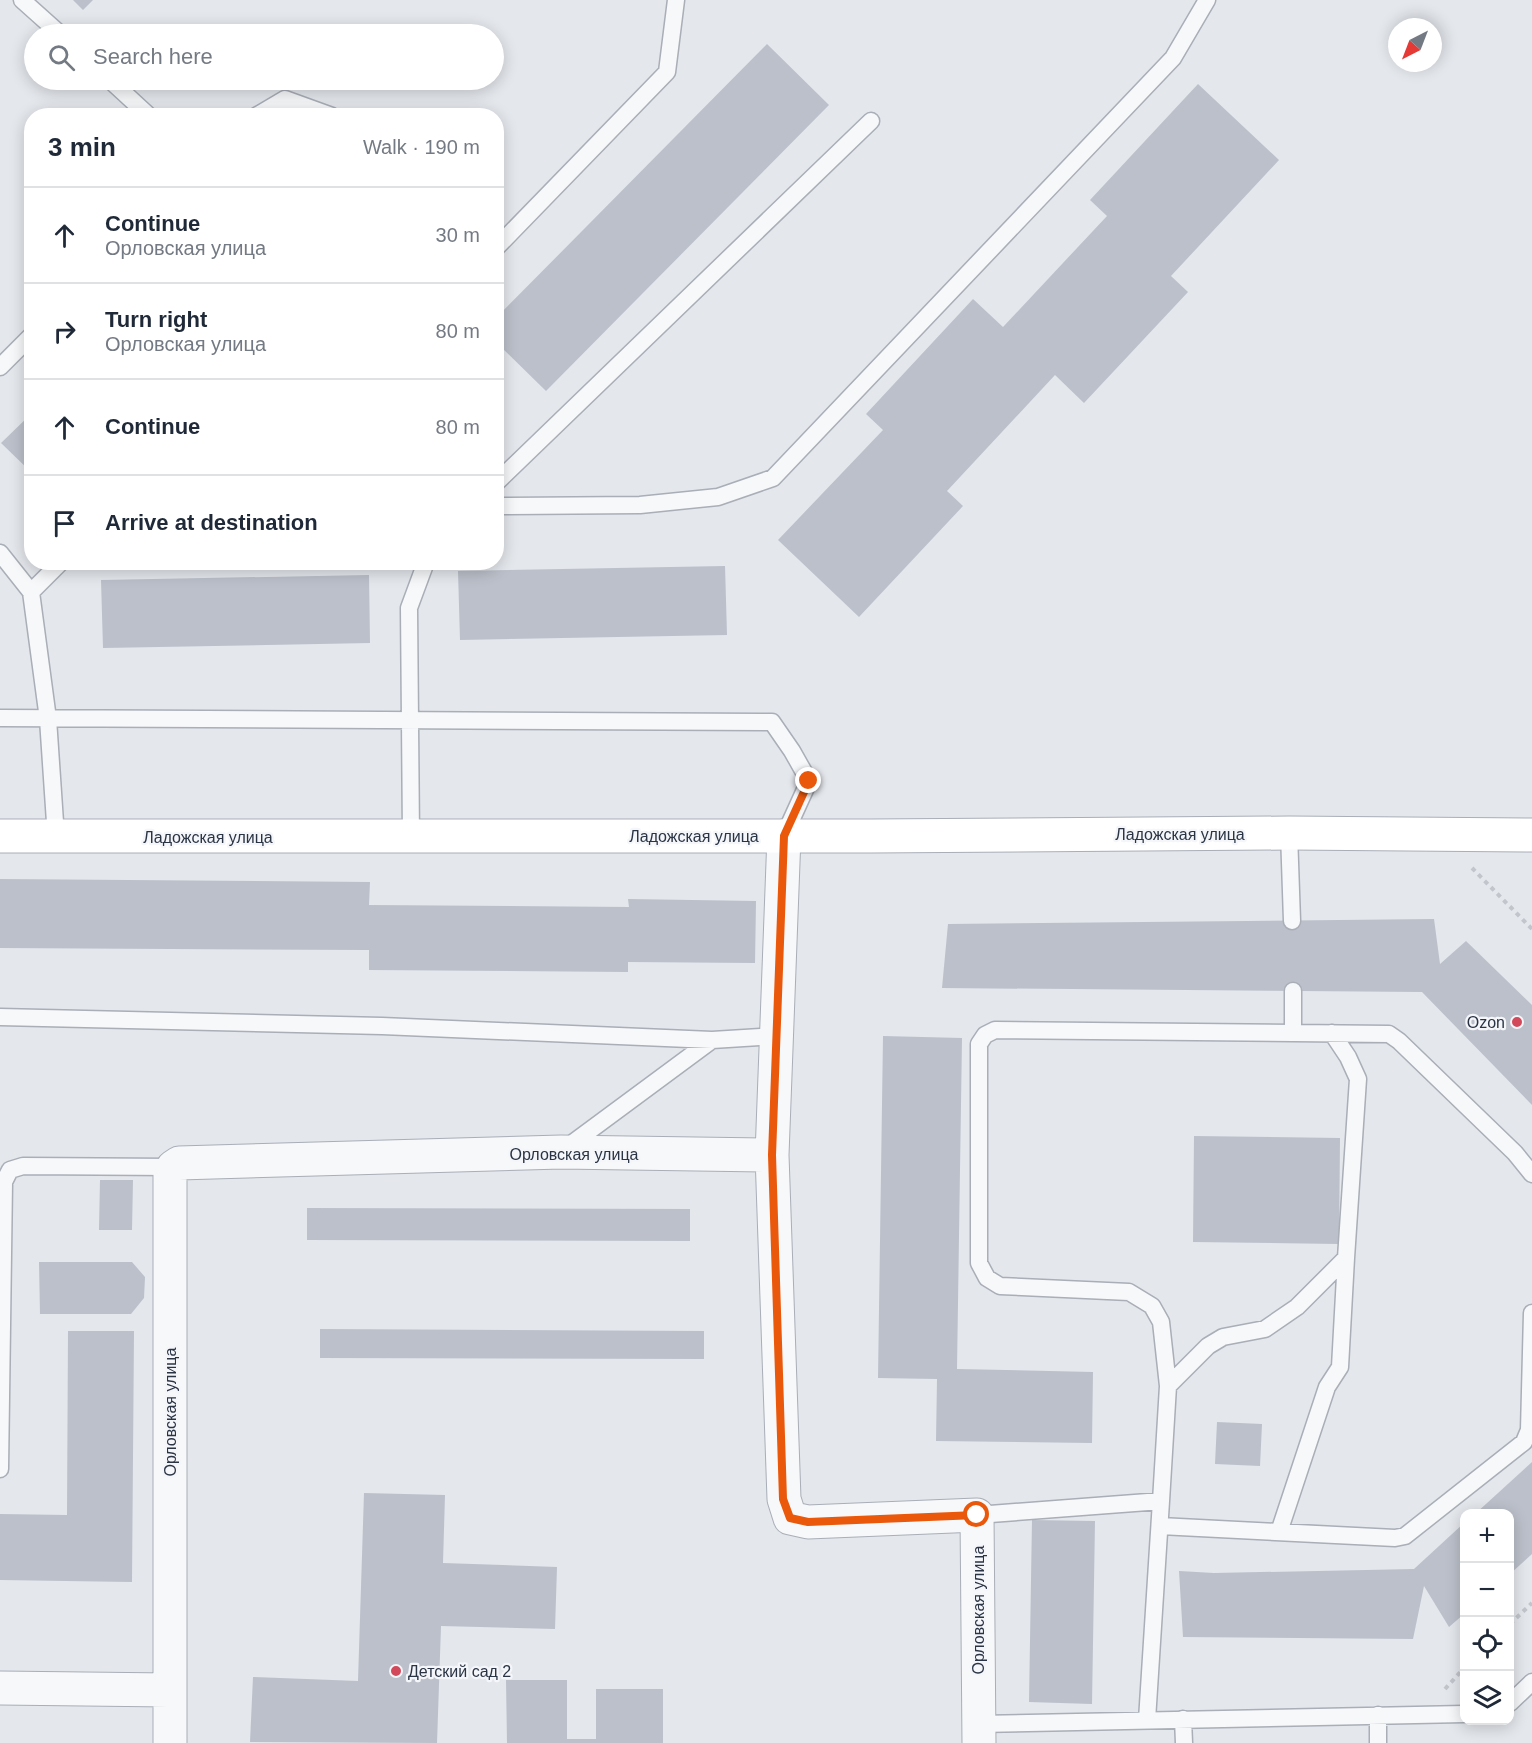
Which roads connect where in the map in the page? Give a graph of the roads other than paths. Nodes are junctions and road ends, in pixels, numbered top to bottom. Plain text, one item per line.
1 (22, 0) edge
2 (676, 0) edge
3 (1207, 0) edge
4 (49, 24) edge
5 (121, 90) edge
6 (140, 108) edge
7 (270, 108) edge
8 (310, 108) edge
9 (871, 121) dead end
10 (504, 240) edge
11 (24, 343) edge
12 (0, 367) edge
13 (504, 475) edge
14 (504, 506) edge
15 (0, 553) edge
16 (53, 570) edge
17 (423, 570) edge
18 (31, 592) junction
19 (0, 718) edge
20 (48, 719) junction
21 (410, 721) junction
22 (1289, 833) junction
23 (0, 836) edge
24 (784, 836) junction
25 (1532, 836) edge
26 (56, 837) junction
27 (411, 837) junction
28 (1292, 921) dead end
29 (1293, 991) dead end
30 (0, 1017) edge
31 (1293, 1032) junction
32 (1332, 1033) junction
33 (777, 1036) junction
34 (712, 1040) junction
35 (561, 1152) junction
36 (772, 1155) junction
37 (173, 1167) junction
38 (1532, 1174) edge
39 (1346, 1258) junction
40 (1532, 1313) edge
41 (1168, 1386) junction
42 (0, 1469) edge
43 (1161, 1501) junction
44 (977, 1515) junction
45 (1160, 1526) junction
46 (1279, 1532) junction
47 (1532, 1682) edge
48 (0, 1688) edge
49 (169, 1690) junction
50 (1514, 1698) edge
51 (1460, 1714) edge
52 (1378, 1715) junction
53 (1183, 1719) junction
54 (1147, 1720) junction
55 (979, 1733) edge
56 (170, 1743) edge
57 (1184, 1743) edge
58 (1378, 1743) edge

1 - 4 lane
2 - 10 lane
3 - 14 lane
5 - 6 lane
7 - 8 lane
9 - 13 lane
11 - 12 lane
15 - 18 lane
16 - 18 lane
17 - 21 lane
18 - 20 lane
19 - 20 lane
20 - 21 lane
20 - 26 lane
21 - 24 lane
21 - 27 lane
22 - 24 main road, Ладожская улица
22 - 25 main road, Ладожская улица
22 - 28 lane
23 - 26 main road, Ладожская улица
24 - 27 main road, Ладожская улица
24 - 33 street
26 - 27 main road, Ладожская улица
29 - 31 lane
30 - 34 lane
31 - 32 lane
31 - 41 lane
32 - 38 lane
32 - 39 lane
33 - 34 lane
33 - 36 street
34 - 35 lane
35 - 36 street, Орловская улица
35 - 37 street, Орловская улица
36 - 44 street
37 - 42 lane
37 - 49 street, Орловская улица
39 - 41 lane
39 - 46 lane
40 - 46 lane
41 - 43 lane
43 - 44 lane
43 - 45 lane
44 - 55 street, Орловская улица
45 - 46 lane
45 - 54 lane
47 - 50 lane
48 - 49 street
49 - 56 street, Орловская улица
51 - 52 lane
52 - 53 lane
52 - 58 lane
53 - 54 lane
53 - 57 lane
54 - 55 lane

